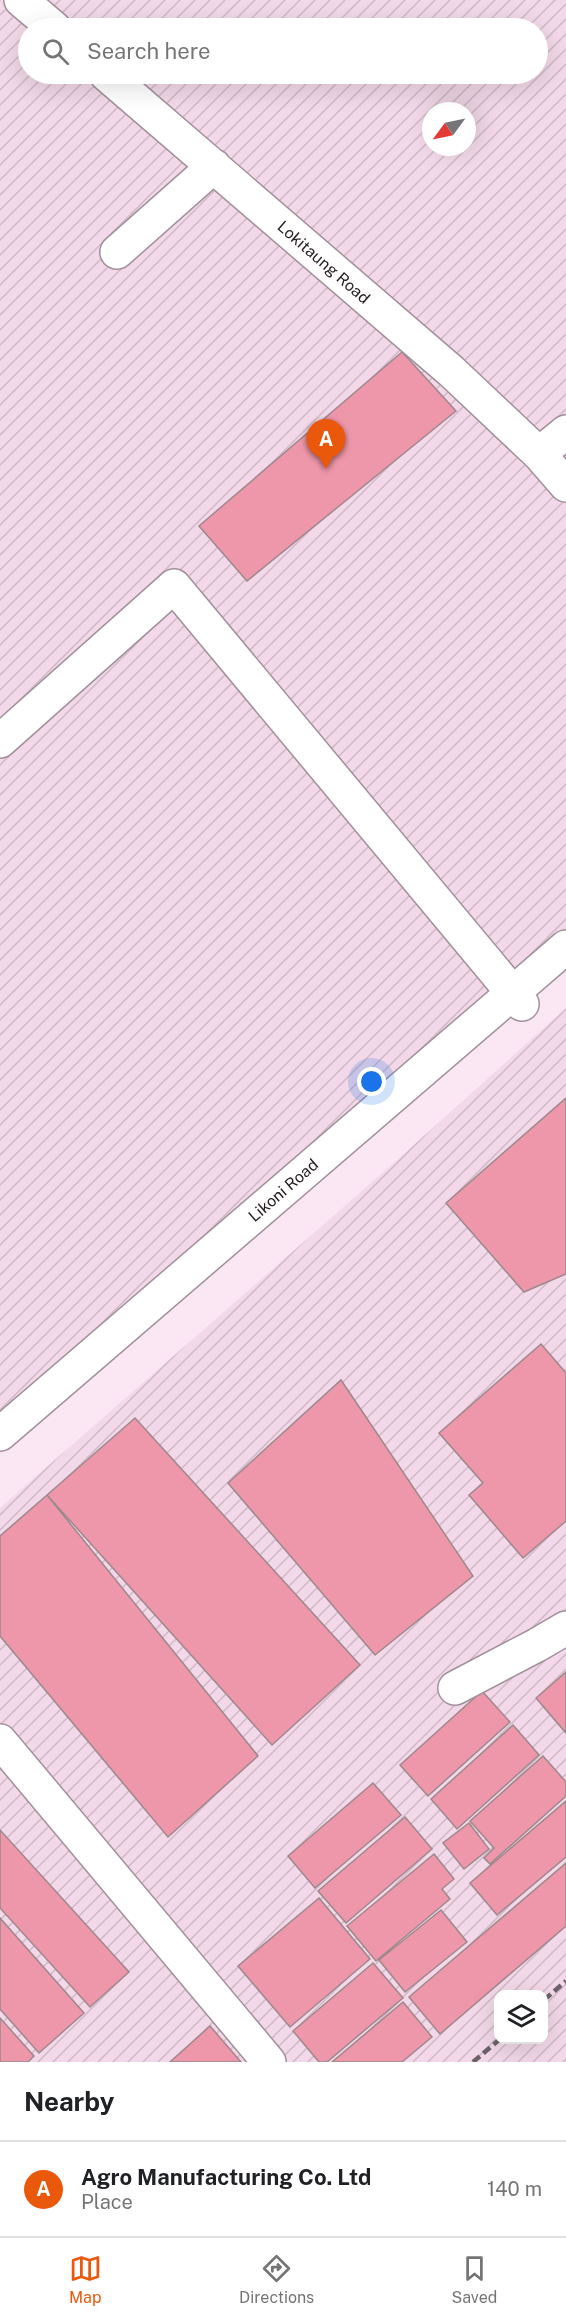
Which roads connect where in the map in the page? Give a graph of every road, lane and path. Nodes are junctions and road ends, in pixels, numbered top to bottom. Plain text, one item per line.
1 (21, 0) edge
2 (42, 18) edge
3 (118, 84) edge
4 (214, 166) junction
5 (117, 252) dead end
6 (566, 432) edge
7 (539, 454) junction
8 (566, 485) edge
9 (0, 741) edge
10 (566, 947) edge
11 (566, 966) edge
12 (518, 998) junction
13 (0, 1434) edge
14 (0, 1453) edge
15 (566, 1628) edge
16 (455, 1688) dead end
17 (0, 1741) edge
18 (269, 2062) edge

1 - 2 street
3 - 4 street, Lokitaung Road
4 - 5 street
4 - 7 street, Lokitaung Road
6 - 7 street
7 - 8 street, Lokitaung Road
9 - 12 street
10 - 12 street, Likoni Road
11 - 12 street, Likoni Road
12 - 13 street, Likoni Road
12 - 14 street, Likoni Road
15 - 16 street
17 - 18 street

